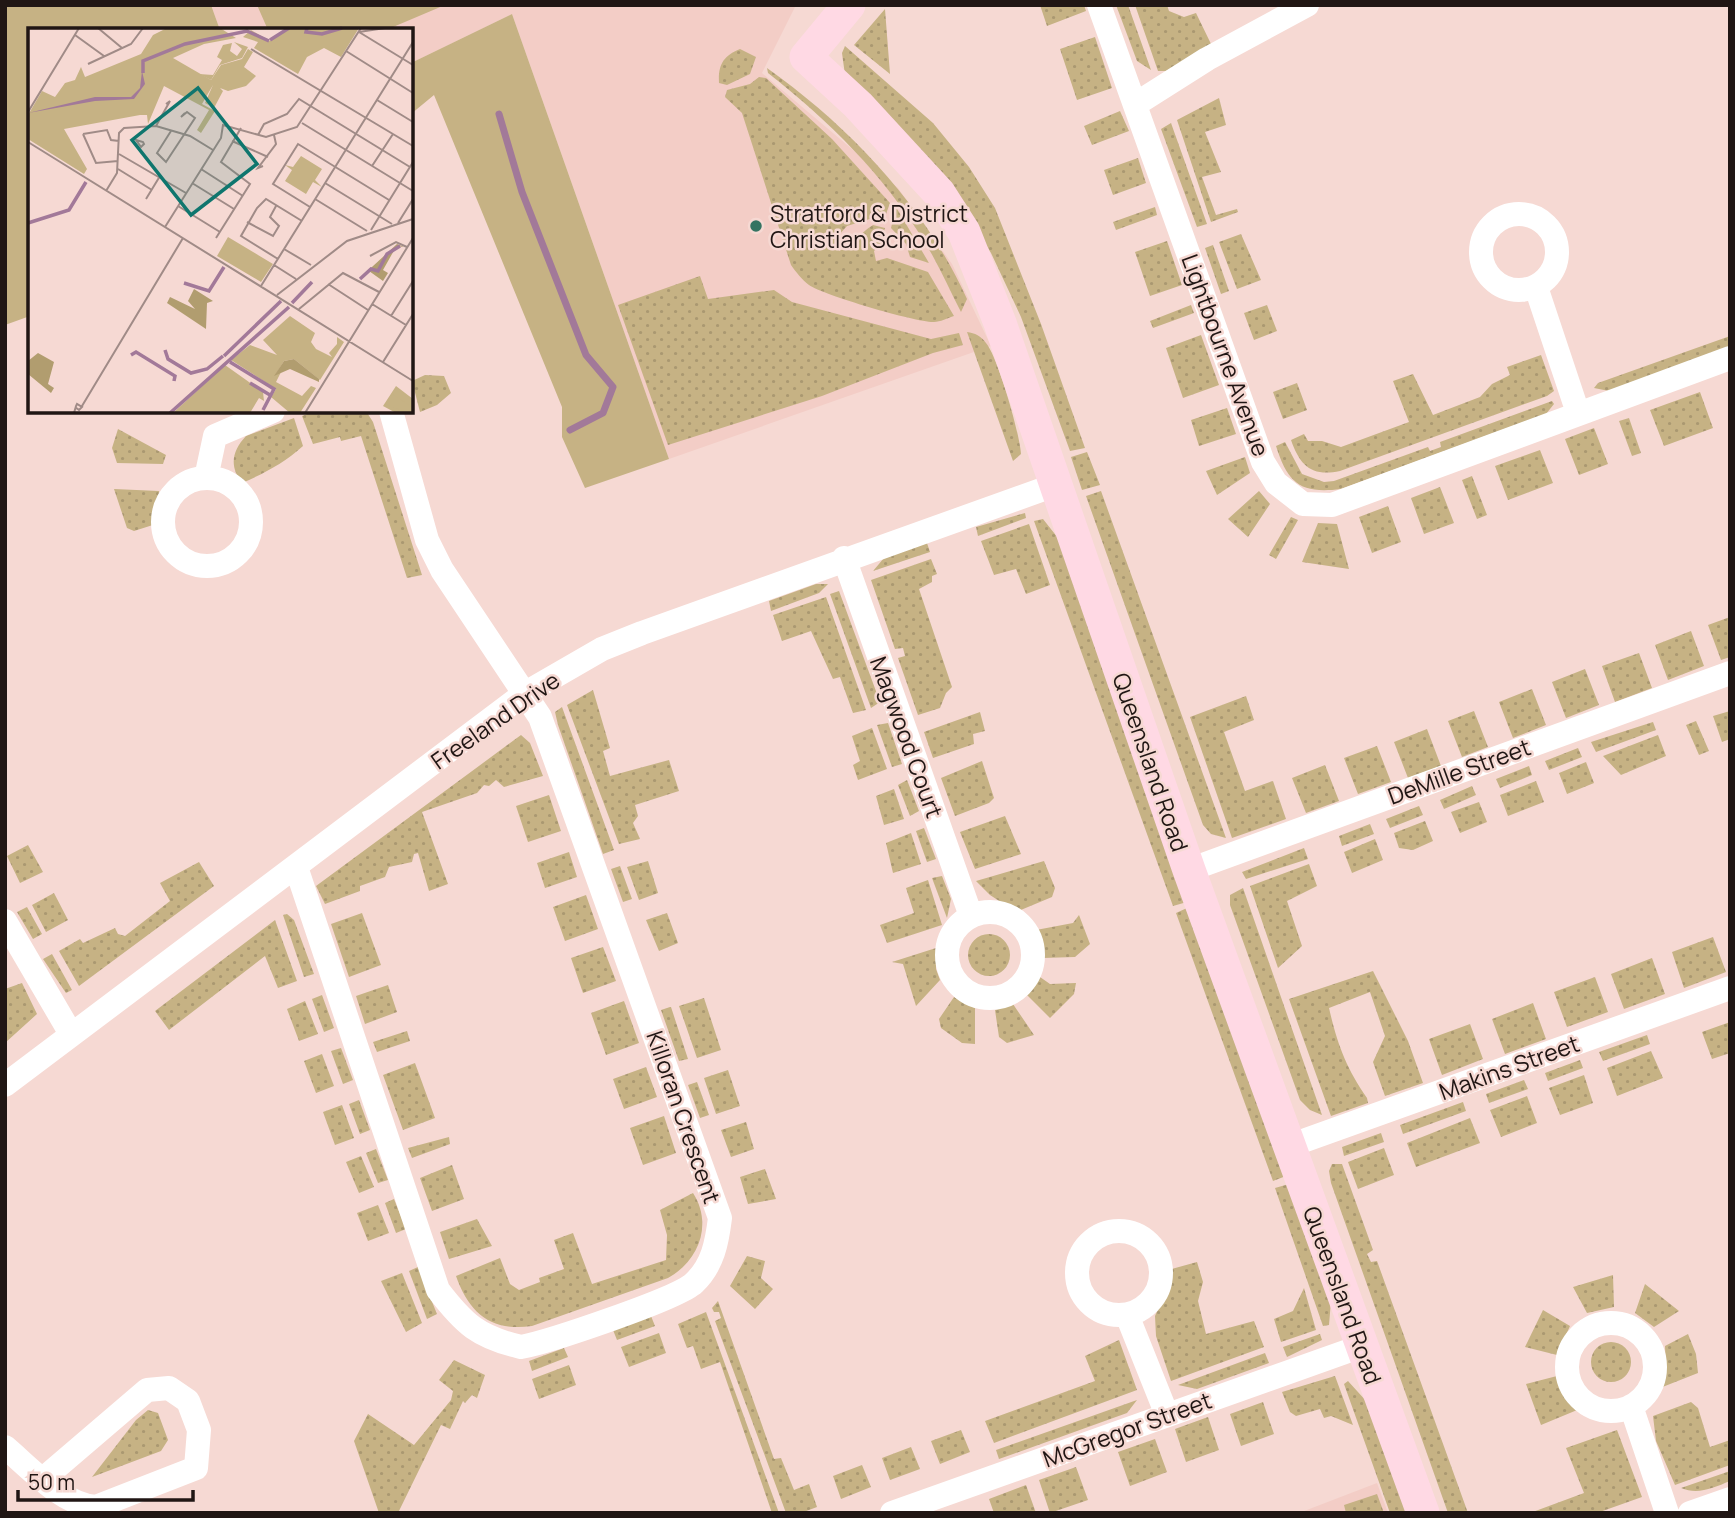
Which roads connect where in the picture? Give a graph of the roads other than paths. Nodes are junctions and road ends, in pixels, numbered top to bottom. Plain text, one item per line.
1 (849, 5) edge
2 (1098, 5) edge
3 (1307, 5) edge
4 (1136, 104) junction
5 (1536, 286) dead end
6 (1730, 358) edge
7 (268, 413) edge
8 (392, 413) edge
9 (1578, 413) junction
10 (206, 478) dead end
11 (1055, 485) junction
12 (844, 558) junction
13 (1730, 673) edge
14 (524, 694) junction
15 (296, 867) junction
16 (1189, 870) junction
17 (971, 916) dead end
18 (5, 921) edge
19 (1730, 988) edge
20 (71, 1034) junction
21 (5, 1085) edge
22 (1289, 1146) junction
23 (1127, 1315) dead end
24 (1362, 1346) junction
25 (1631, 1406) dead end
26 (1167, 1415) junction
27 (5, 1447) edge
28 (43, 1479) junction
29 (1730, 1499) edge
30 (892, 1513) edge
31 (1423, 1513) edge
32 (1667, 1513) edge
33 (1690, 1513) edge

1 - 11 street, Queensland Road
2 - 4 street, Lightbourne Avenue
3 - 4 street
4 - 9 street, Lightbourne Avenue
5 - 9 street
6 - 9 street, Lightbourne Avenue
7 - 10 street
8 - 14 street, Killoran Crescent
11 - 12 street, Freeland Drive
11 - 16 street, Queensland Road
12 - 14 street, Freeland Drive
12 - 17 street, Magwood Court
13 - 16 street, DeMille Street
14 - 15 street, Freeland Drive
14 - 15 street, Killoran Crescent
15 - 20 street, Freeland Drive
16 - 22 street, Queensland Road
18 - 20 street
19 - 22 street, Makins Street
20 - 21 street, Freeland Drive
22 - 24 street, Queensland Road
23 - 26 street
24 - 26 street, McGregor Street
24 - 31 street, Queensland Road
25 - 32 street
26 - 30 street, McGregor Street
27 - 28 street
28 - 28 street
29 - 33 street

